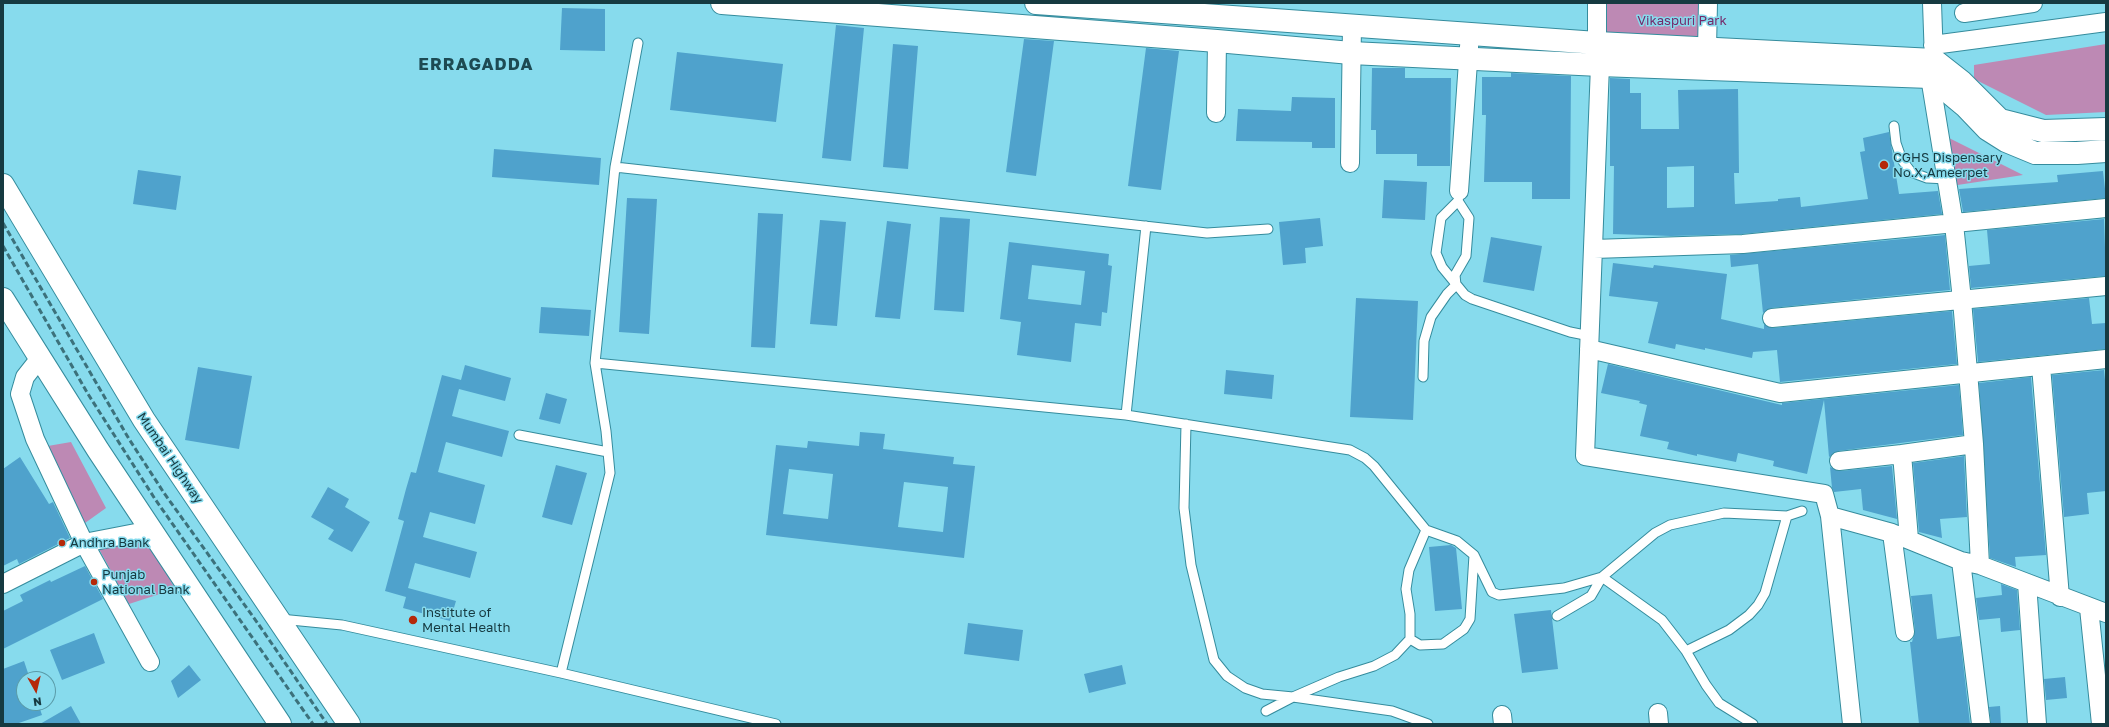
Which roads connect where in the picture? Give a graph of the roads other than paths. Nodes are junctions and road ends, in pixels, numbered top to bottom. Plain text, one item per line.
1 (722, 3) edge
2 (1036, 3) edge
3 (1597, 3) edge
4 (1708, 3) edge
5 (1932, 3) edge
6 (2033, 3) edge
7 (1116, 6) edge
8 (1213, 9) edge
9 (1964, 13) dead end
10 (2106, 22) edge
11 (1352, 25) junction
12 (1470, 33) junction
13 (1217, 40) junction
14 (638, 43) dead end
15 (1598, 43) junction
16 (1707, 48) junction
17 (1351, 53) junction
18 (1468, 58) junction
19 (1932, 61) junction
20 (1600, 66) junction
21 (1216, 113) dead end
22 (1894, 126) dead end
23 (2106, 129) edge
24 (2106, 151) edge
25 (1350, 162) dead end
26 (615, 167) junction
27 (1947, 179) junction
28 (3, 185) edge
29 (1459, 196) junction
30 (2106, 208) edge
31 (1954, 224) junction
32 (1146, 226) junction
33 (1268, 229) dead end
34 (1594, 249) junction
35 (1456, 285) junction
36 (2106, 286) edge
37 (3, 299) edge
38 (1962, 300) junction
39 (1772, 318) dead end
40 (1589, 343) junction
41 (40, 358) junction
42 (2106, 359) edge
43 (595, 363) junction
44 (2041, 366) junction
45 (1967, 374) junction
46 (1423, 377) dead end
47 (1126, 414) junction
48 (1186, 424) junction
49 (519, 435) dead end
50 (1974, 444) junction
51 (608, 452) junction
52 (1902, 454) junction
53 (1839, 461) dead end
54 (1802, 511) dead end
55 (1788, 516) junction
56 (1830, 516) junction
57 (151, 530) junction
58 (1426, 530) junction
59 (1892, 533) junction
60 (1909, 539) junction
61 (84, 543) junction
62 (1474, 555) junction
63 (1961, 561) junction
64 (1980, 565) junction
65 (1602, 577) junction
66 (2027, 583) junction
67 (3, 584) edge
68 (2060, 596) junction
69 (2089, 608) junction
70 (2106, 613) edge
71 (1557, 616) dead end
72 (279, 619) junction
73 (1905, 632) dead end
74 (1410, 639) junction
75 (1686, 651) junction
76 (150, 662) dead end
77 (561, 672) junction
78 (1293, 697) junction
79 (1266, 711) dead end
80 (280, 724) edge
81 (349, 724) edge
82 (776, 724) edge
83 (1428, 724) edge
84 (1752, 724) edge
85 (1852, 724) edge
86 (1981, 724) edge
87 (2037, 724) edge
88 (2100, 724) edge

1 - 13 main road
2 - 7 main road
3 - 15 street
4 - 16 street
5 - 19 street
6 - 9 street
7 - 8 main road
8 - 11 main road
8 - 13 main road
10 - 19 street
11 - 12 main road
11 - 17 street
12 - 15 main road
12 - 18 street
13 - 17 main road
13 - 21 street
14 - 26 lane
15 - 16 main road
15 - 20 street
16 - 19 main road
17 - 18 main road
17 - 25 street
18 - 20 main road
18 - 29 street
19 - 20 main road
19 - 23 main road
19 - 24 main road
19 - 27 street
20 - 34 street
22 - 27 lane
26 - 32 lane
26 - 43 lane
27 - 31 street
28 - 72 main road, Mumbai Highway
29 - 35 lane
29 - 35 lane
30 - 31 street
31 - 34 street
31 - 38 street
32 - 33 lane
32 - 47 lane
34 - 40 street
35 - 40 lane
35 - 46 lane
36 - 38 street
37 - 41 main road
38 - 39 street
38 - 45 street
40 - 45 street
40 - 56 street
41 - 57 main road
41 - 61 street
42 - 44 street
43 - 47 lane
43 - 51 lane
44 - 45 street
44 - 68 street
45 - 50 street
47 - 48 lane
48 - 58 lane
48 - 78 lane
49 - 51 lane
50 - 52 street
50 - 64 street
51 - 77 lane
52 - 53 street
52 - 60 street
54 - 55 lane
55 - 65 lane
55 - 75 lane
56 - 59 street
56 - 85 street
57 - 61 street
57 - 80 main road
58 - 62 lane
58 - 74 lane
59 - 60 street
59 - 73 street
60 - 63 street
61 - 67 street
61 - 76 street
62 - 65 lane
62 - 74 lane
63 - 64 street
63 - 86 street
64 - 66 street
65 - 71 lane
65 - 75 lane
66 - 68 street
66 - 87 street
68 - 69 street
69 - 70 street
69 - 88 street
72 - 77 lane
72 - 81 main road, Mumbai Highway
74 - 78 lane
75 - 84 lane
77 - 82 lane
78 - 79 lane
78 - 83 lane

